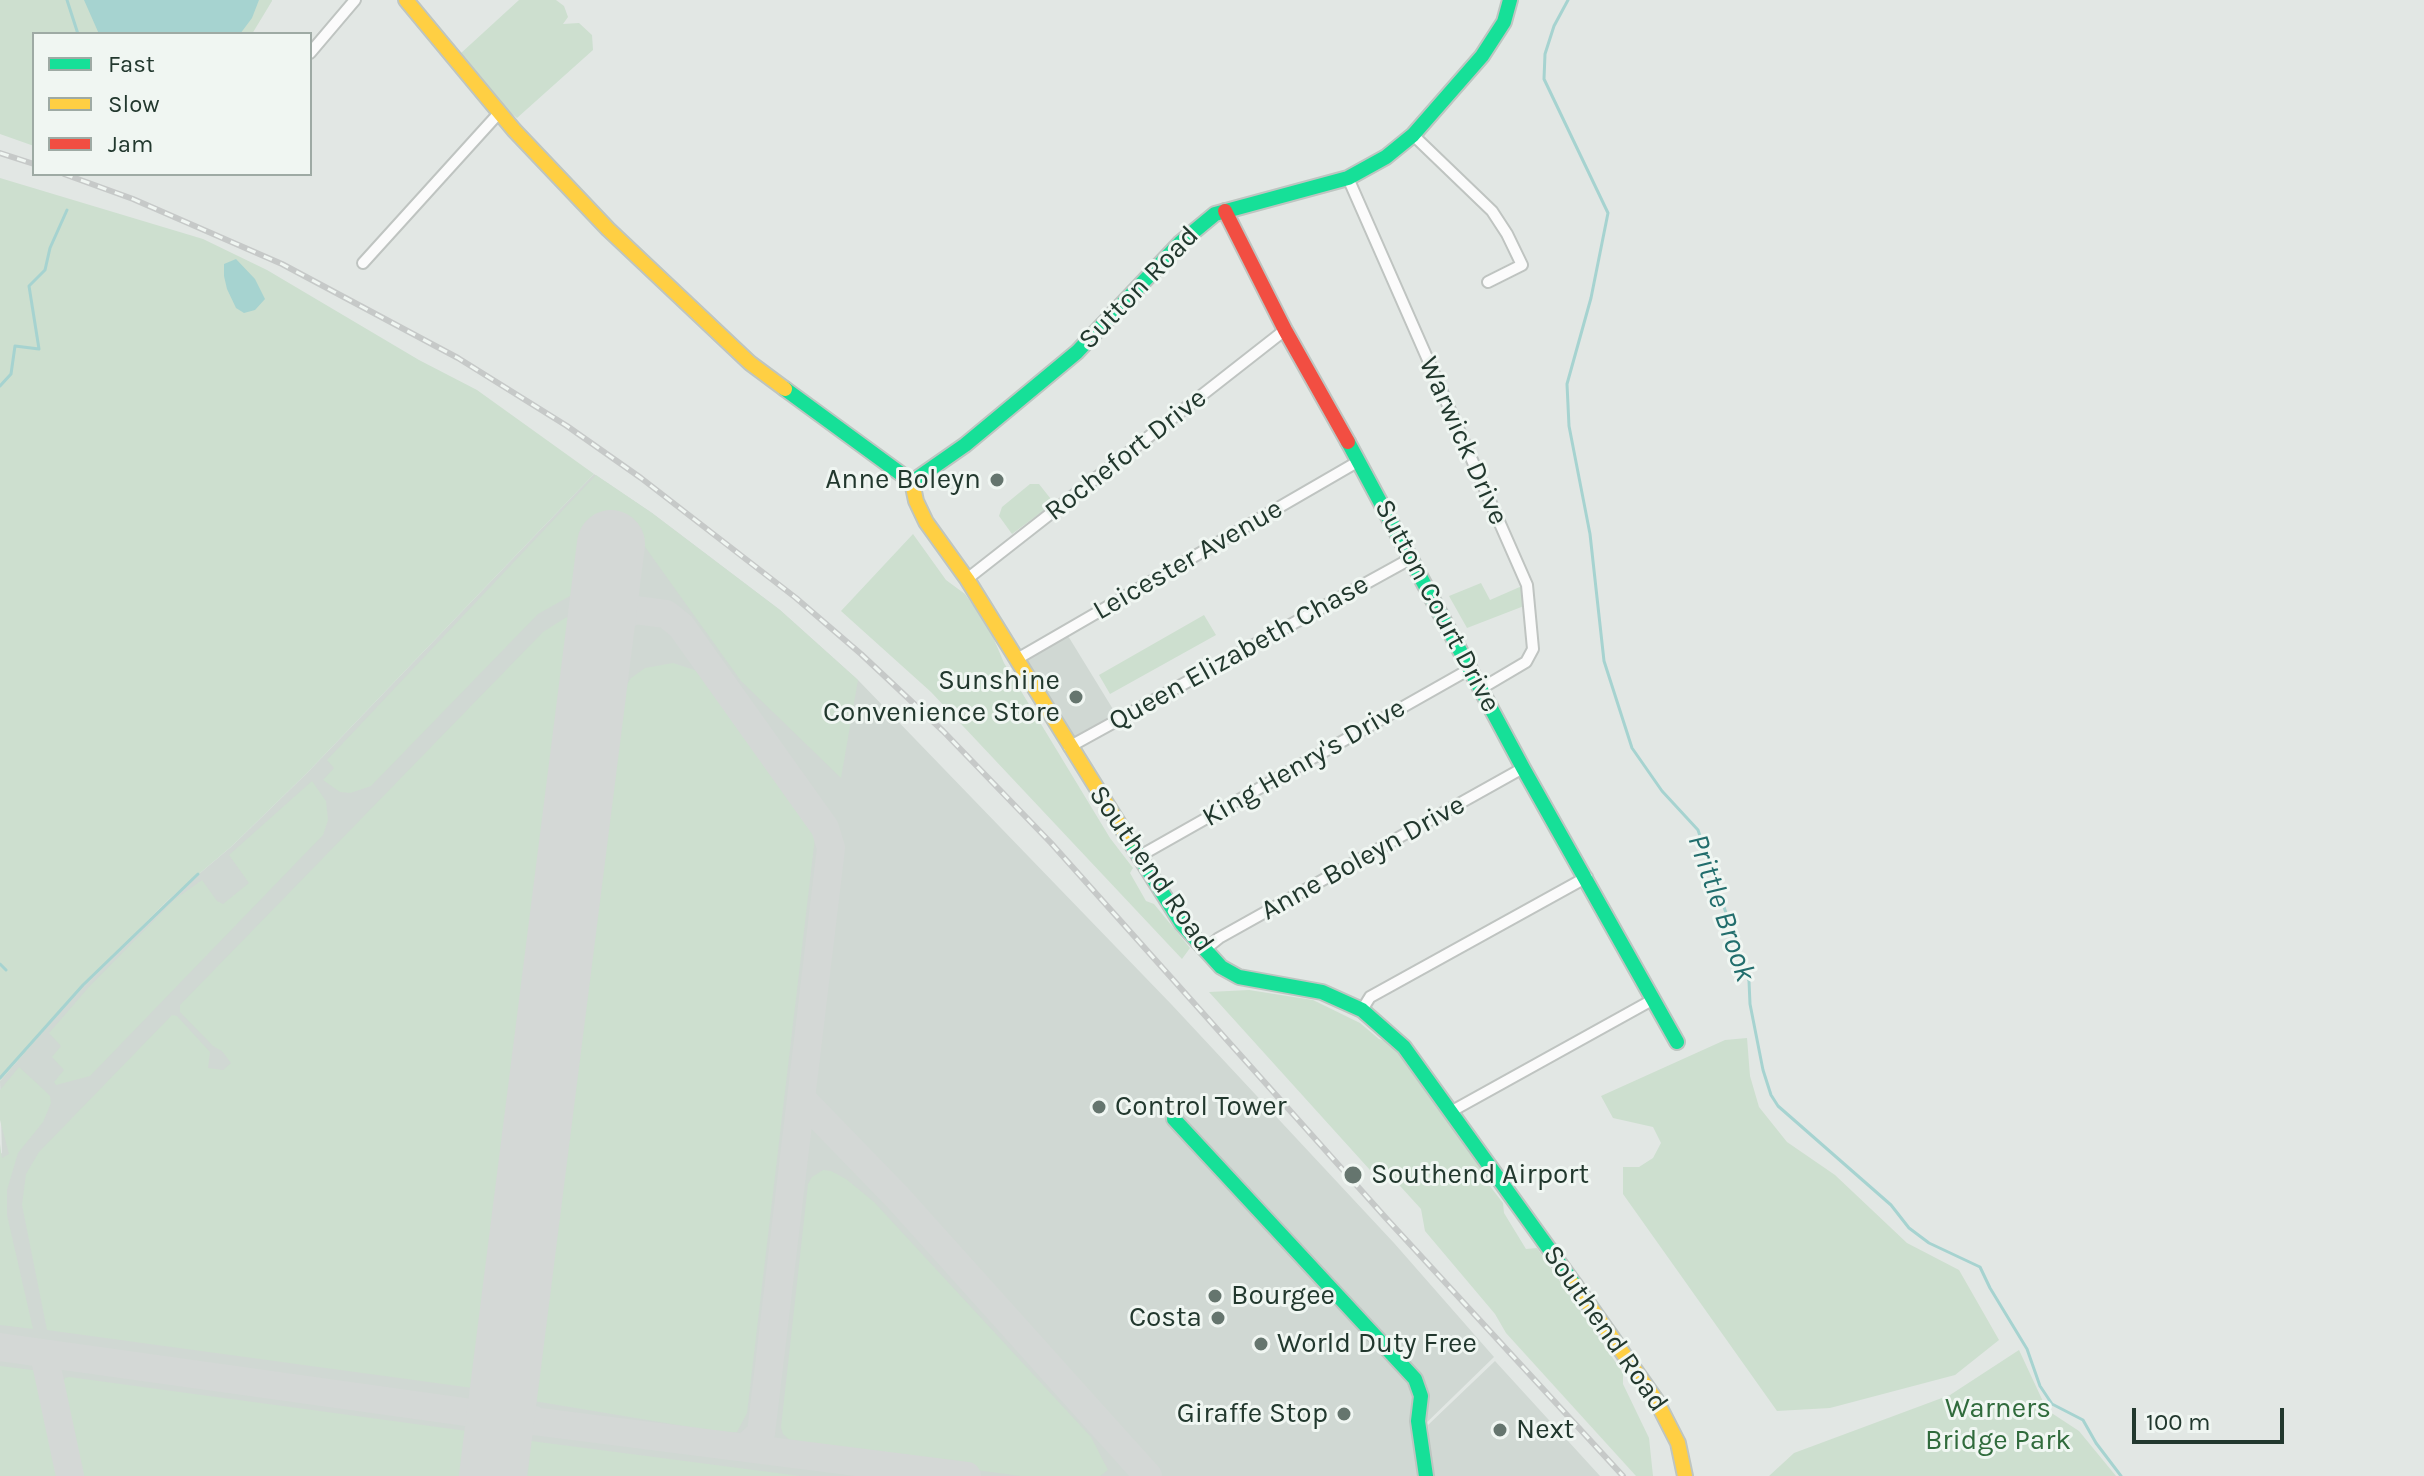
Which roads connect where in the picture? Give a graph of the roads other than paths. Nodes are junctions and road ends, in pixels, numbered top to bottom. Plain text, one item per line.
1 (355, 0) edge
2 (406, 0) edge
3 (1510, 0) edge
4 (312, 51) edge
5 (499, 113) junction
6 (1413, 135) junction
7 (1348, 178) junction
8 (1225, 211) junction
9 (363, 263) dead end
10 (1488, 282) dead end
11 (1285, 330) junction
12 (1359, 461) junction
13 (912, 482) junction
14 (1410, 559) junction
15 (967, 579) junction
16 (1017, 659) junction
17 (1470, 669) junction
18 (1482, 688) junction
19 (1069, 747) junction
20 (1523, 768) junction
21 (1138, 857) junction
22 (1587, 877) junction
23 (1204, 950) junction
24 (1654, 999) junction
25 (1362, 1010) junction
26 (1677, 1042) dead end
27 (1452, 1111) junction
28 (1174, 1119) dead end
29 (1426, 1476) edge
30 (1685, 1476) edge

1 - 4 street
2 - 5 street
3 - 6 street, Sutton Road
5 - 9 street
5 - 13 street
6 - 7 street, Sutton Road
6 - 10 street
7 - 8 street, Sutton Road
7 - 18 street, Warwick Drive
8 - 11 street, Sutton Court Drive
8 - 13 street, Sutton Road
11 - 12 street, Sutton Court Drive
11 - 15 street, Rochefort Drive
12 - 14 street, Sutton Court Drive
12 - 16 street, Leicester Avenue
13 - 15 street, Southend Road
14 - 17 street, Sutton Court Drive
14 - 19 street, Queen Elizabeth Chase
15 - 16 street, Southend Road
16 - 19 street, Southend Road
17 - 18 street, Sutton Court Drive
17 - 21 street, King Henry's Drive
18 - 20 street, Sutton Court Drive
19 - 21 street, Southend Road
20 - 22 street, Sutton Court Drive
20 - 23 street, Anne Boleyn Drive
21 - 23 street, Southend Road
22 - 24 street, Sutton Court Drive
22 - 25 street
23 - 25 street, Southend Road
24 - 26 street, Sutton Court Drive
24 - 27 street
25 - 27 street, Southend Road
27 - 30 street, Southend Road
28 - 29 street

